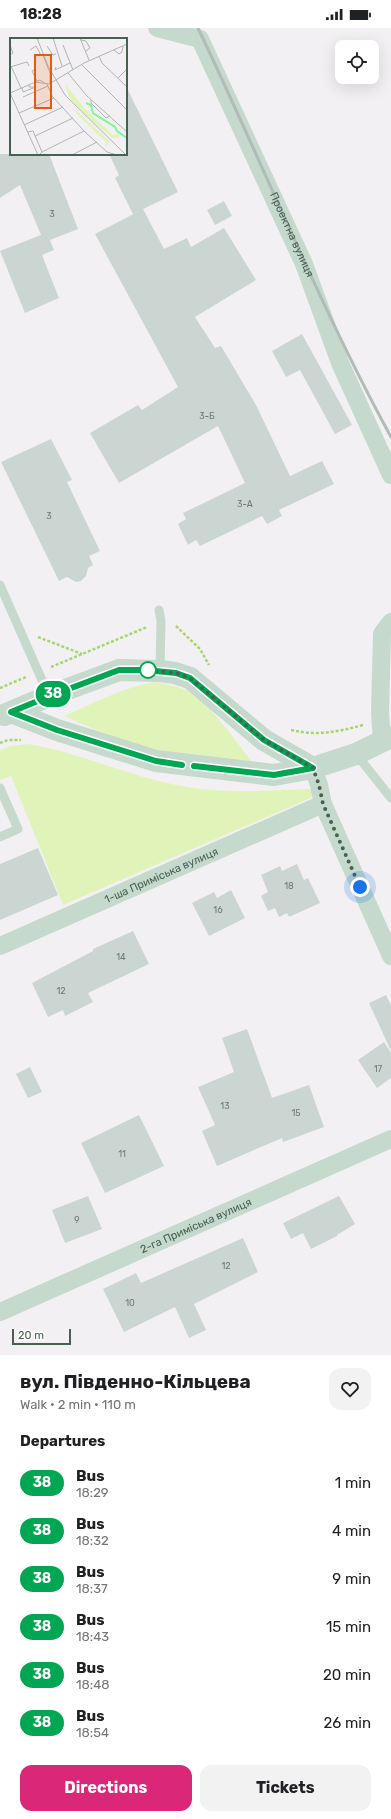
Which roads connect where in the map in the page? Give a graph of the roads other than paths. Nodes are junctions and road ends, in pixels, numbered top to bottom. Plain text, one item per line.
1 (157, 28) edge
2 (391, 475) edge
3 (0, 585) edge
4 (159, 610) dead end
5 (391, 622) edge
6 (160, 671) junction
7 (50, 696) junction
8 (6, 714) edge
9 (386, 739) edge
10 (356, 754) junction
11 (313, 768) junction
12 (0, 788) edge
13 (391, 798) edge
14 (323, 804) junction
15 (0, 837) edge
16 (0, 946) edge
17 (391, 956) edge
18 (391, 1139) edge
19 (0, 1312) edge

1 - 2 street, Проектна вулиця
3 - 7 lane
4 - 6 lane
5 - 9 street
6 - 7 street
6 - 11 street
7 - 8 street
8 - 11 street
9 - 10 street
10 - 11 street
10 - 13 lane
11 - 14 street
12 - 15 lane
14 - 16 street, 1-ша Приміська вулиця
14 - 17 street
18 - 19 street, 2-га Приміська вулиця

